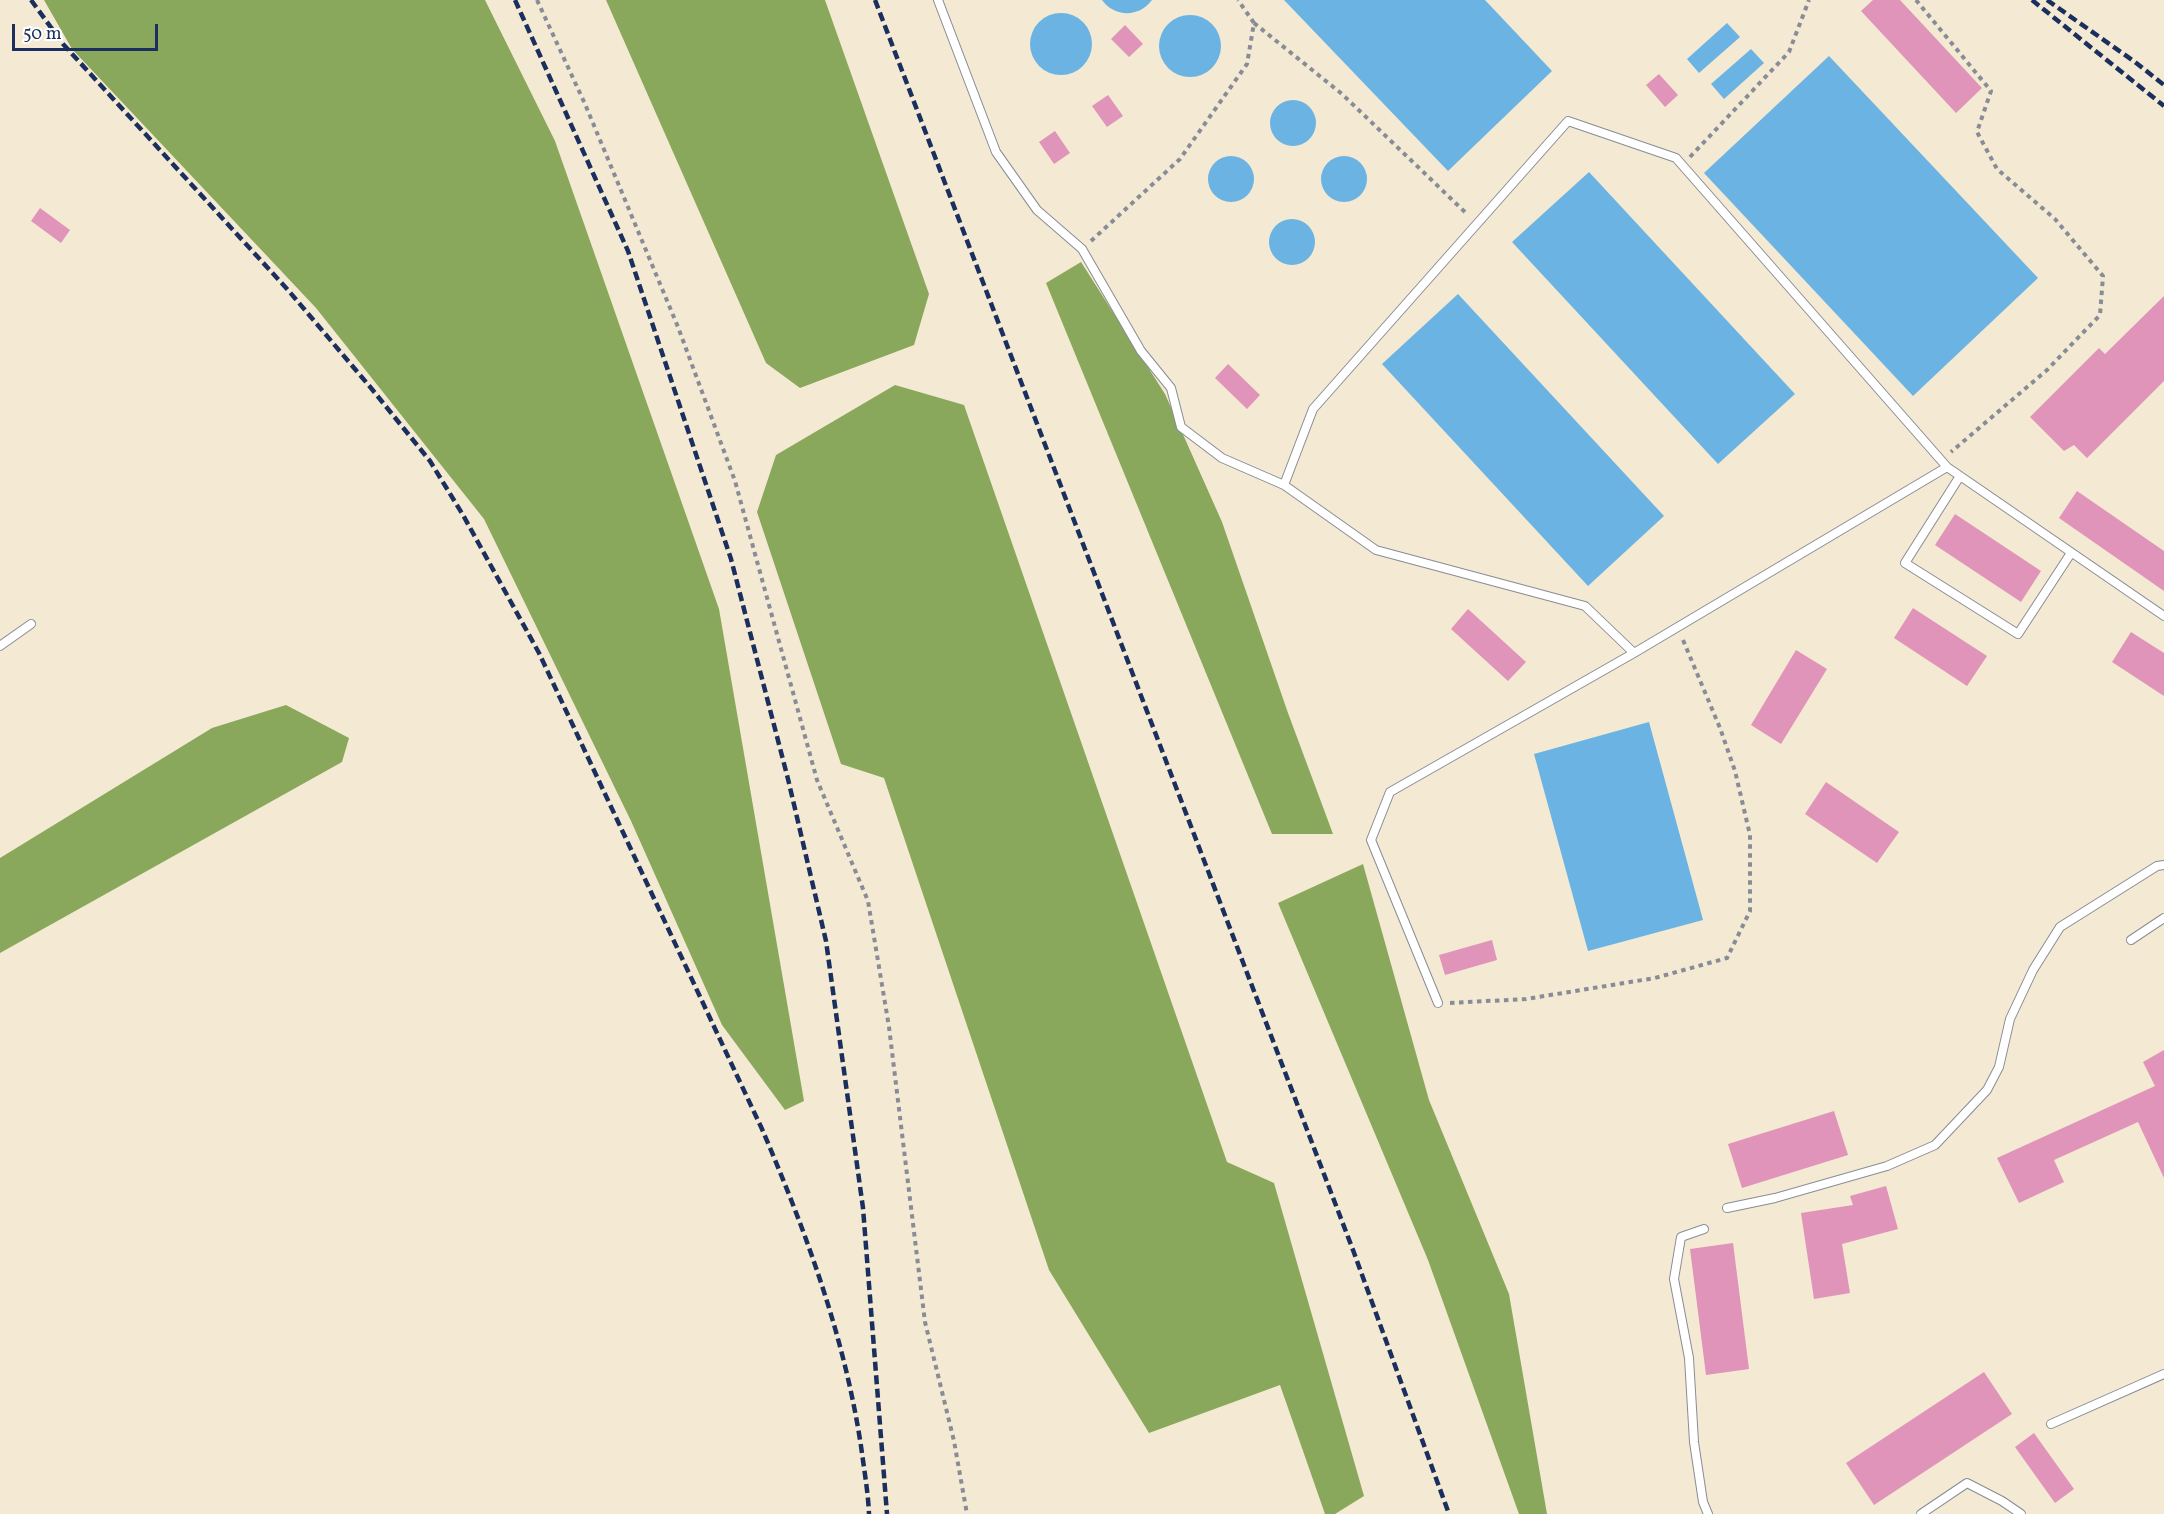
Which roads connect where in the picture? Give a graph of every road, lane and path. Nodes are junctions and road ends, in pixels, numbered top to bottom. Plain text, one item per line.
1 (537, 0) edge
2 (938, 0) edge
3 (1238, 0) edge
4 (1809, 0) edge
5 (1916, 0) edge
6 (1254, 23) junction
7 (1683, 166) junction
8 (1477, 224) junction
9 (1082, 249) junction
10 (1944, 464) junction
11 (1960, 476) junction
12 (1284, 485) junction
13 (2071, 553) junction
14 (2164, 616) edge
15 (31, 624) dead end
16 (1677, 627) junction
17 (0, 646) edge
18 (1634, 653) junction
19 (2164, 865) edge
20 (2164, 918) edge
21 (2131, 940) dead end
22 (1438, 1003) joint
23 (1727, 1208) dead end
24 (1704, 1229) dead end
25 (2164, 1374) edge
26 (2051, 1424) dead end
27 (967, 1514) edge
28 (1708, 1514) edge
29 (1922, 1514) edge
30 (2021, 1514) edge

1 - 27 path
2 - 9 lane
3 - 6 path
4 - 7 path
5 - 10 path
6 - 8 path
6 - 9 path
7 - 8 lane
7 - 10 lane
8 - 12 lane
9 - 12 lane
10 - 11 lane
10 - 16 lane
11 - 13 lane
11 - 13 lane
12 - 18 lane
13 - 14 lane
15 - 17 lane
16 - 18 lane
16 - 22 path
18 - 22 lane
19 - 23 lane
20 - 21 lane
24 - 28 lane
25 - 26 lane
29 - 30 lane

